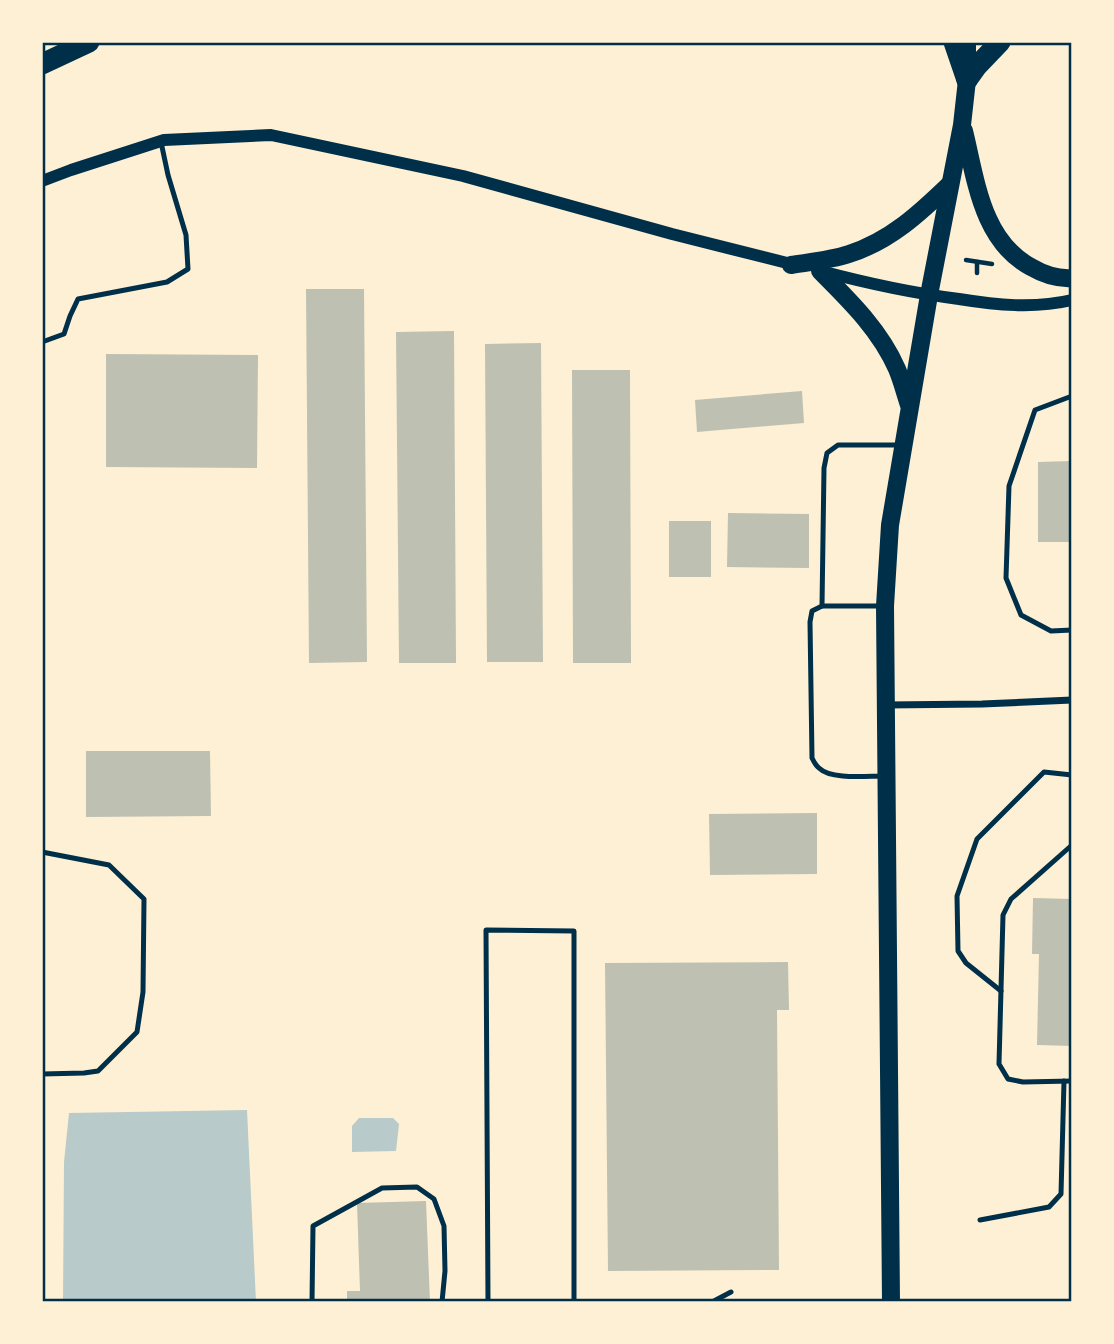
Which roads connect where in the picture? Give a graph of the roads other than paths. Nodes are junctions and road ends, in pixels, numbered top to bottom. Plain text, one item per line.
1 (89, 42) edge
2 (954, 42) edge
3 (967, 42) edge
4 (1000, 42) edge
5 (42, 64) edge
6 (967, 80) junction
7 (962, 125) junction
8 (161, 141) junction
9 (42, 181) edge
10 (950, 184) junction
11 (791, 265) junction
12 (820, 271) junction
13 (1072, 278) edge
14 (929, 295) junction
15 (1072, 300) edge
16 (42, 342) edge
17 (1072, 396) edge
18 (910, 407) junction
19 (903, 445) junction
20 (822, 606) junction
21 (885, 606) junction
22 (1072, 630) edge
23 (1072, 700) edge
24 (886, 705) junction
25 (1072, 775) edge
26 (886, 776) junction
27 (1072, 845) edge
28 (42, 852) edge
29 (1001, 991) junction
30 (42, 1074) edge
31 (1064, 1081) junction
32 (1072, 1081) edge
33 (980, 1220) dead end
34 (731, 1292) dead end
35 (312, 1302) edge
36 (442, 1302) edge
37 (488, 1302) edge
38 (573, 1302) edge
39 (712, 1302) edge
40 (891, 1302) edge

1 - 5 highway
2 - 6 highway
3 - 6 main road
4 - 6 highway
6 - 7 main road
7 - 10 main road
7 - 13 main road
8 - 9 street
8 - 11 street
8 - 16 lane
10 - 11 main road
10 - 14 main road
11 - 12 street
12 - 14 street
12 - 18 main road
14 - 15 street
14 - 18 main road
17 - 22 lane
18 - 19 main road
19 - 20 lane
19 - 21 main road
20 - 21 lane
20 - 26 lane
21 - 24 main road
23 - 24 street
24 - 26 main road
25 - 29 lane
26 - 40 main road
27 - 29 lane
28 - 30 lane
29 - 31 lane
31 - 32 lane
31 - 33 lane
34 - 39 lane
35 - 36 lane
37 - 38 lane

